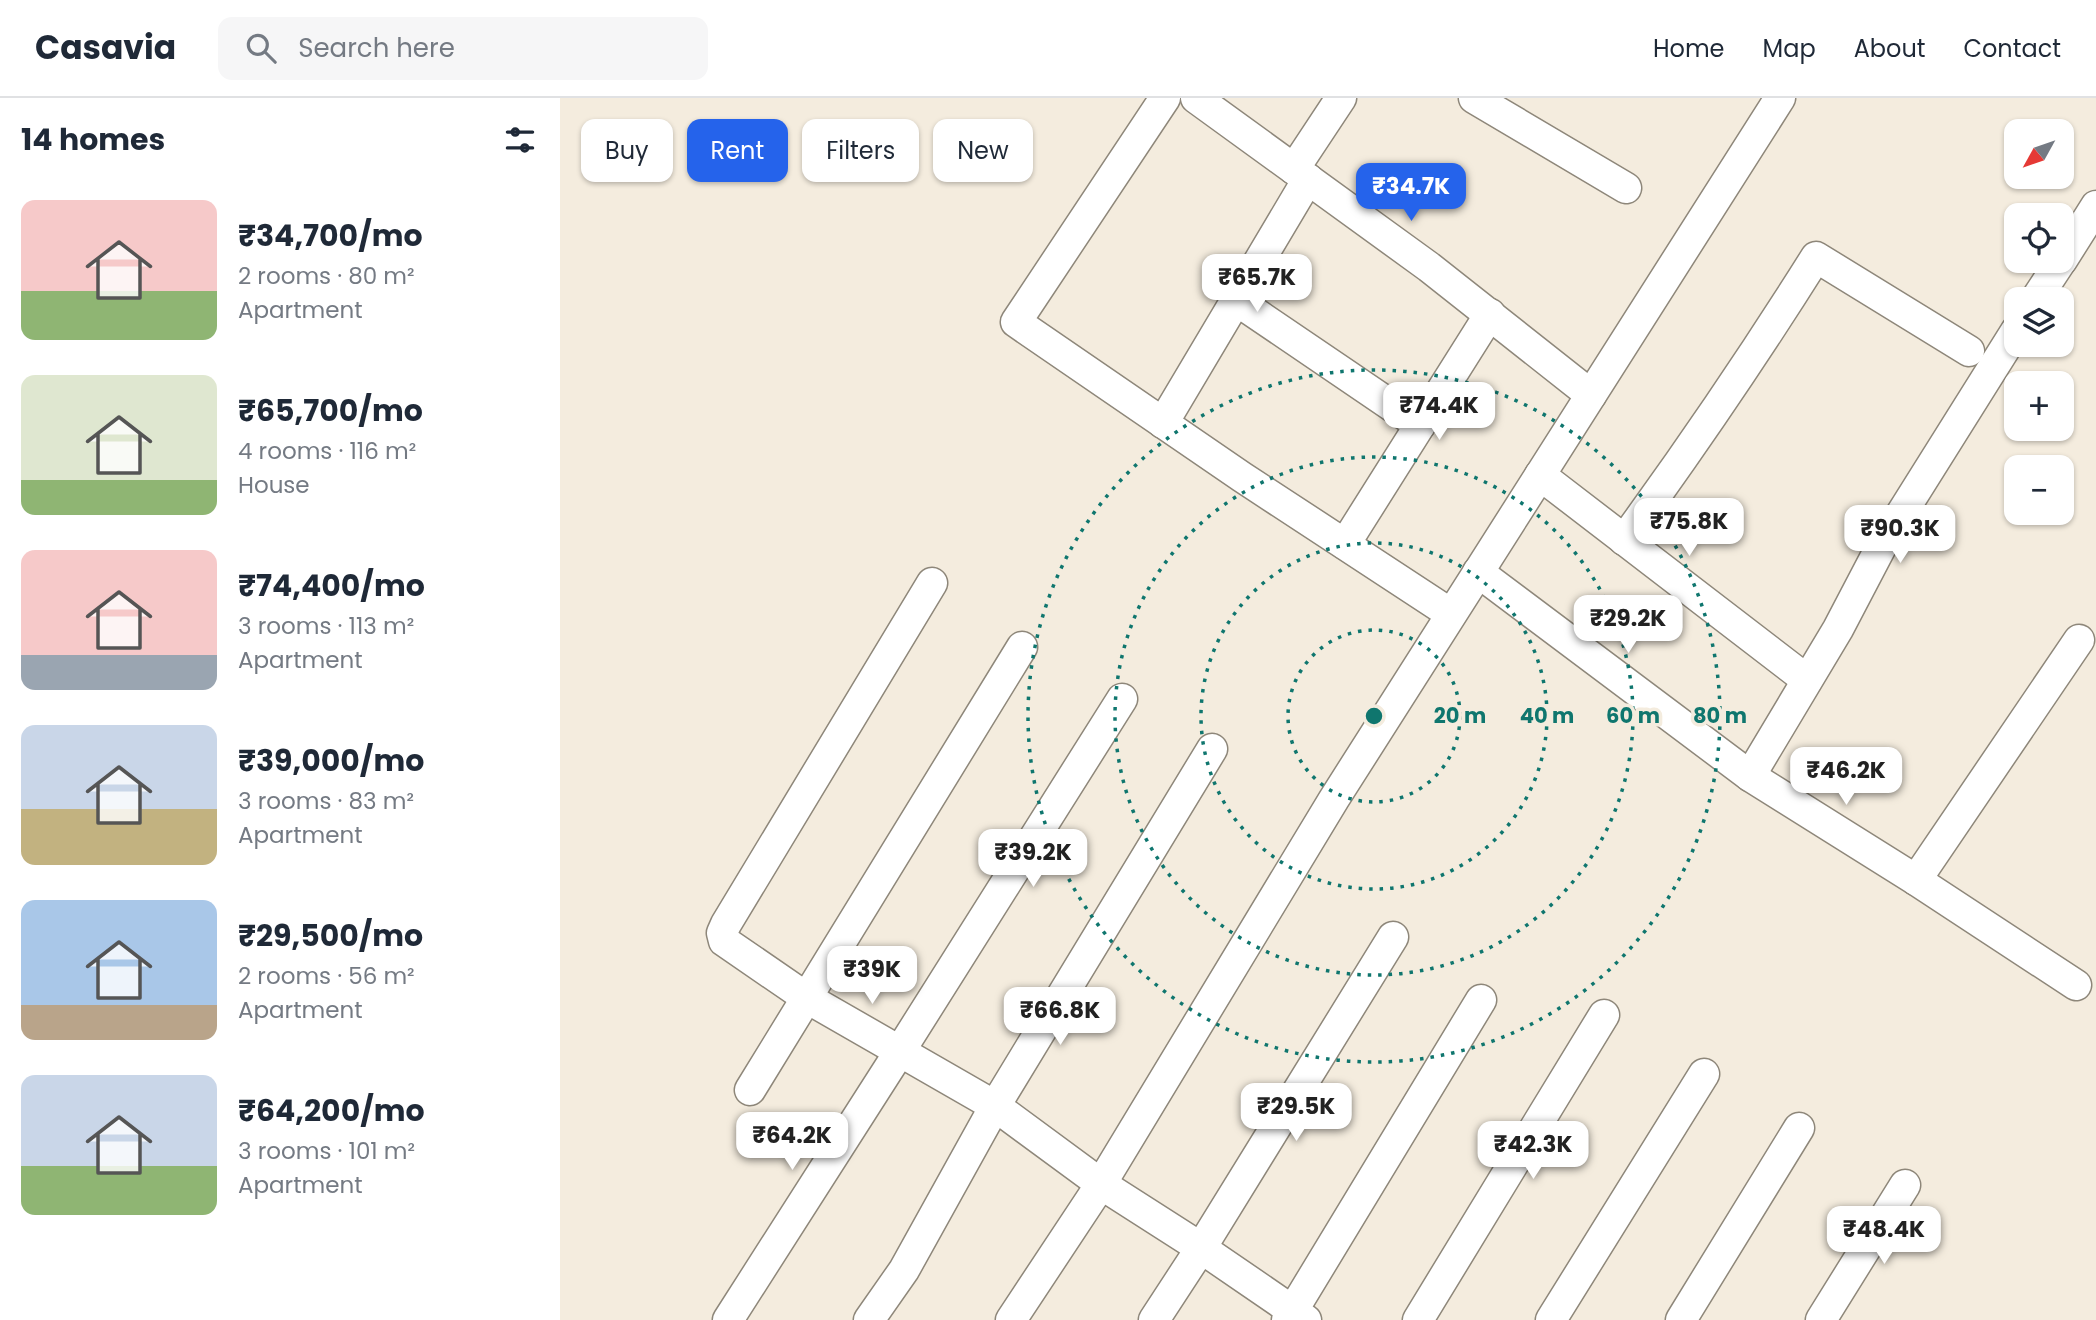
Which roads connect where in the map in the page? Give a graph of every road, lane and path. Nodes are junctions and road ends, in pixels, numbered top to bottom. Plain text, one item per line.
1 (1165, 98) edge
2 (1196, 98) edge
3 (1341, 98) edge
4 (1474, 98) edge
5 (1780, 98) edge
6 (1301, 174) junction
7 (1626, 188) dead end
8 (2096, 206) edge
9 (2074, 240) edge
10 (1236, 300) junction
11 (1490, 314) junction
12 (2004, 350) edge
13 (1969, 351) dead end
14 (1591, 395) junction
15 (1163, 423) junction
16 (1420, 425) junction
17 (1539, 475) junction
18 (1624, 540) junction
19 (1345, 544) junction
20 (1478, 572) junction
21 (932, 583) dead end
22 (1451, 614) junction
23 (2078, 640) dead end
24 (1022, 647) dead end
25 (1807, 680) junction
26 (1122, 699) dead end
27 (1212, 749) dead end
28 (1750, 776) junction
29 (1916, 880) junction
30 (1393, 937) dead end
31 (2076, 985) dead end
32 (807, 998) junction
33 (1481, 1000) dead end
34 (1604, 1015) dead end
35 (900, 1051) junction
36 (1704, 1074) dead end
37 (750, 1090) dead end
38 (995, 1106) junction
39 (1799, 1128) dead end
40 (1101, 1184) junction
41 (1905, 1185) dead end
42 (1201, 1248) junction
43 (1295, 1317) edge
44 (728, 1320) edge
45 (869, 1320) edge
46 (1011, 1320) edge
47 (1154, 1320) edge
48 (1418, 1320) edge
49 (1551, 1320) edge
50 (1681, 1320) edge
51 (1821, 1320) edge

1 - 15 street
2 - 6 street
3 - 6 street
4 - 7 street
5 - 14 street
6 - 10 street
6 - 11 street
8 - 9 street
10 - 15 street
10 - 16 street
11 - 14 street
11 - 16 street
12 - 25 street
13 - 18 street
14 - 17 street
15 - 19 street
16 - 19 street
17 - 18 street
17 - 20 street
18 - 25 street
19 - 22 street
20 - 22 street
20 - 28 street
21 - 32 street
22 - 40 street
23 - 29 street
24 - 32 street
25 - 28 street
26 - 35 street
27 - 38 street
28 - 29 street
29 - 31 street
30 - 42 street
32 - 35 street
32 - 37 street
33 - 43 street
34 - 48 street
35 - 38 street
35 - 44 street
36 - 49 street
38 - 40 street
38 - 45 street
39 - 50 street
40 - 42 street
40 - 46 street
41 - 51 street
42 - 43 street
42 - 47 street

